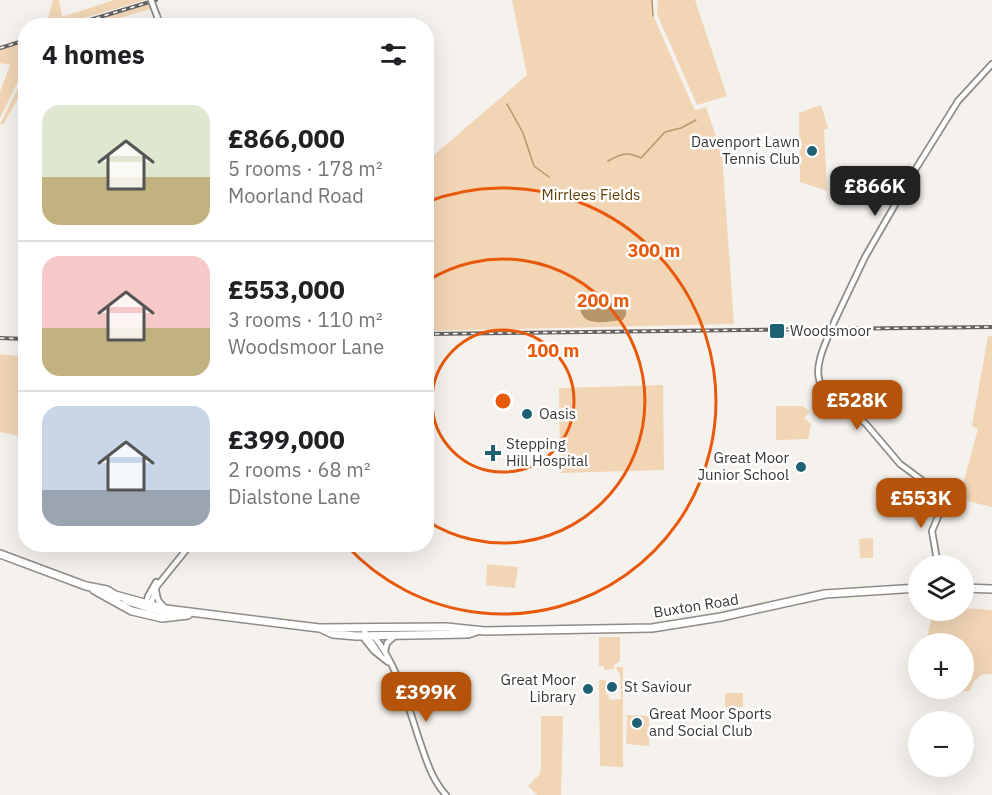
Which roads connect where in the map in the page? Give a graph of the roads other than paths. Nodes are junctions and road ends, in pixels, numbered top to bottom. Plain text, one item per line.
1 (151, 0) edge
2 (158, 18) edge
3 (992, 64) edge
4 (186, 552) edge
5 (0, 554) edge
6 (936, 555) edge
7 (165, 575) junction
8 (157, 586) junction
9 (974, 588) edge
10 (908, 589) edge
11 (992, 589) edge
12 (112, 595) junction
13 (148, 608) junction
14 (166, 609) junction
15 (203, 615) junction
16 (477, 631) junction
17 (367, 633) junction
18 (396, 636) junction
19 (386, 651) junction
20 (390, 664) junction
21 (446, 795) edge

1 - 2 street, bridge
3 - 6 street, bridge
4 - 7 street
5 - 12 highway
7 - 8 street
7 - 13 street
8 - 13 street
8 - 14 street
9 - 11 highway
10 - 16 highway, Buxton Road
12 - 13 highway, Buxton Road
12 - 13 highway, Buxton Road
13 - 14 highway, Buxton Road
13 - 15 highway, Buxton Road
14 - 15 highway, Buxton Road
15 - 17 highway, Buxton Road
16 - 17 highway, Buxton Road
16 - 18 highway, Buxton Road
17 - 18 highway, Buxton Road
17 - 19 street
17 - 20 street
18 - 19 street
19 - 20 street
20 - 21 street

